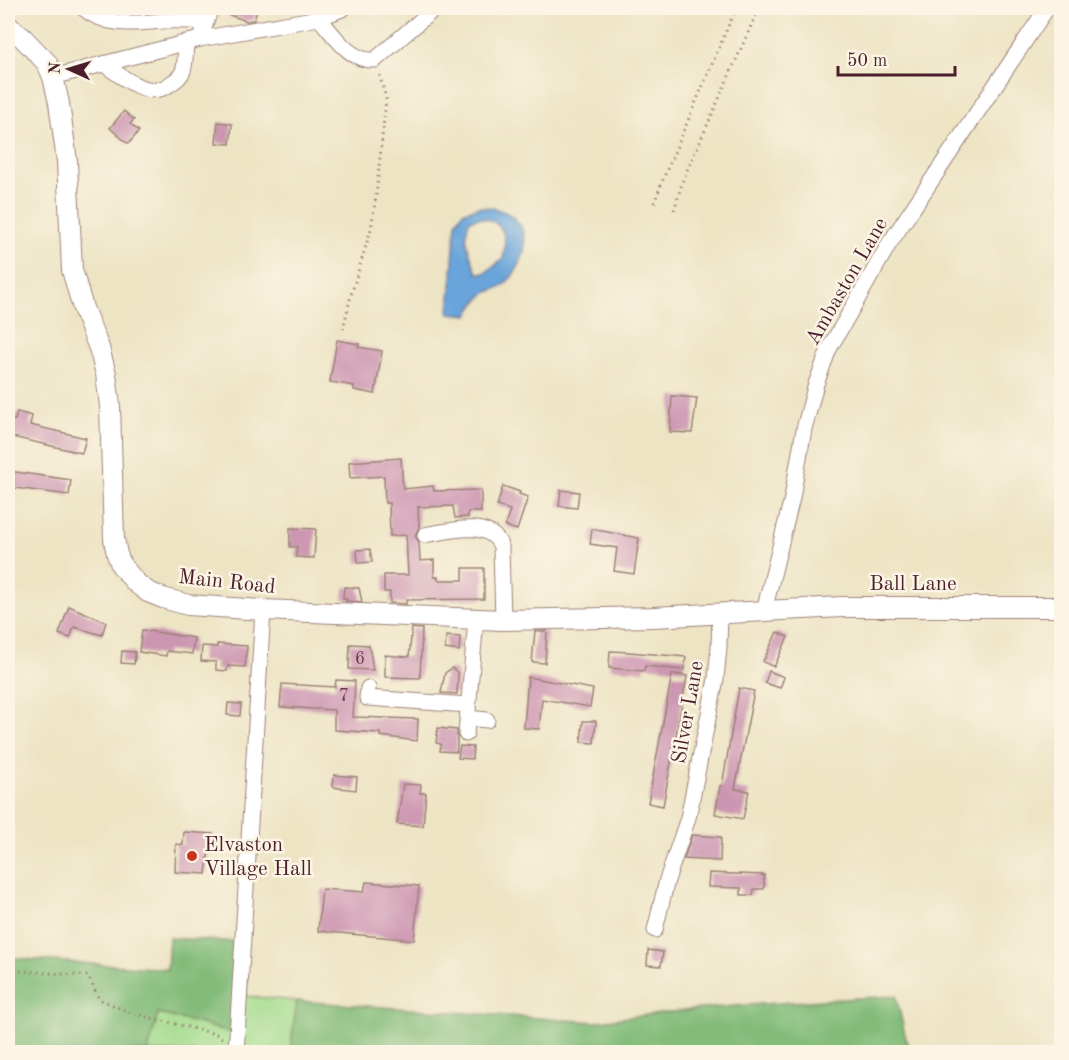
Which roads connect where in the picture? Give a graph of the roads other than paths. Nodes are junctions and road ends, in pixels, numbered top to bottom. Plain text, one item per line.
1 (83, 8) edge
2 (212, 8) edge
3 (344, 8) edge
4 (435, 8) edge
5 (1047, 8) edge
6 (319, 18) junction
7 (206, 22) junction
8 (8, 26) edge
9 (193, 41) junction
10 (104, 64) junction
11 (53, 77) junction
12 (425, 535) dead end
13 (1062, 607) edge
14 (263, 610) junction
15 (764, 611) junction
16 (720, 613) junction
17 (476, 619) junction
18 (503, 620) junction
19 (368, 688) dead end
20 (467, 719) junction
21 (487, 720) dead end
22 (655, 930) dead end
23 (236, 1050) edge

1 - 7 street
2 - 7 street
3 - 6 street
4 - 6 street
5 - 15 street, Ambaston Lane
6 - 9 street
7 - 9 street
8 - 11 main road
9 - 10 street
9 - 10 street
10 - 11 street
11 - 14 main road, Main Road
12 - 18 street
13 - 15 main road, Ball Lane
14 - 17 main road, Main Road
14 - 23 street
15 - 16 main road, Main Road
16 - 18 main road, Main Road
16 - 22 street, Silver Lane
17 - 18 main road, Main Road
17 - 20 street
19 - 20 street
20 - 21 street

